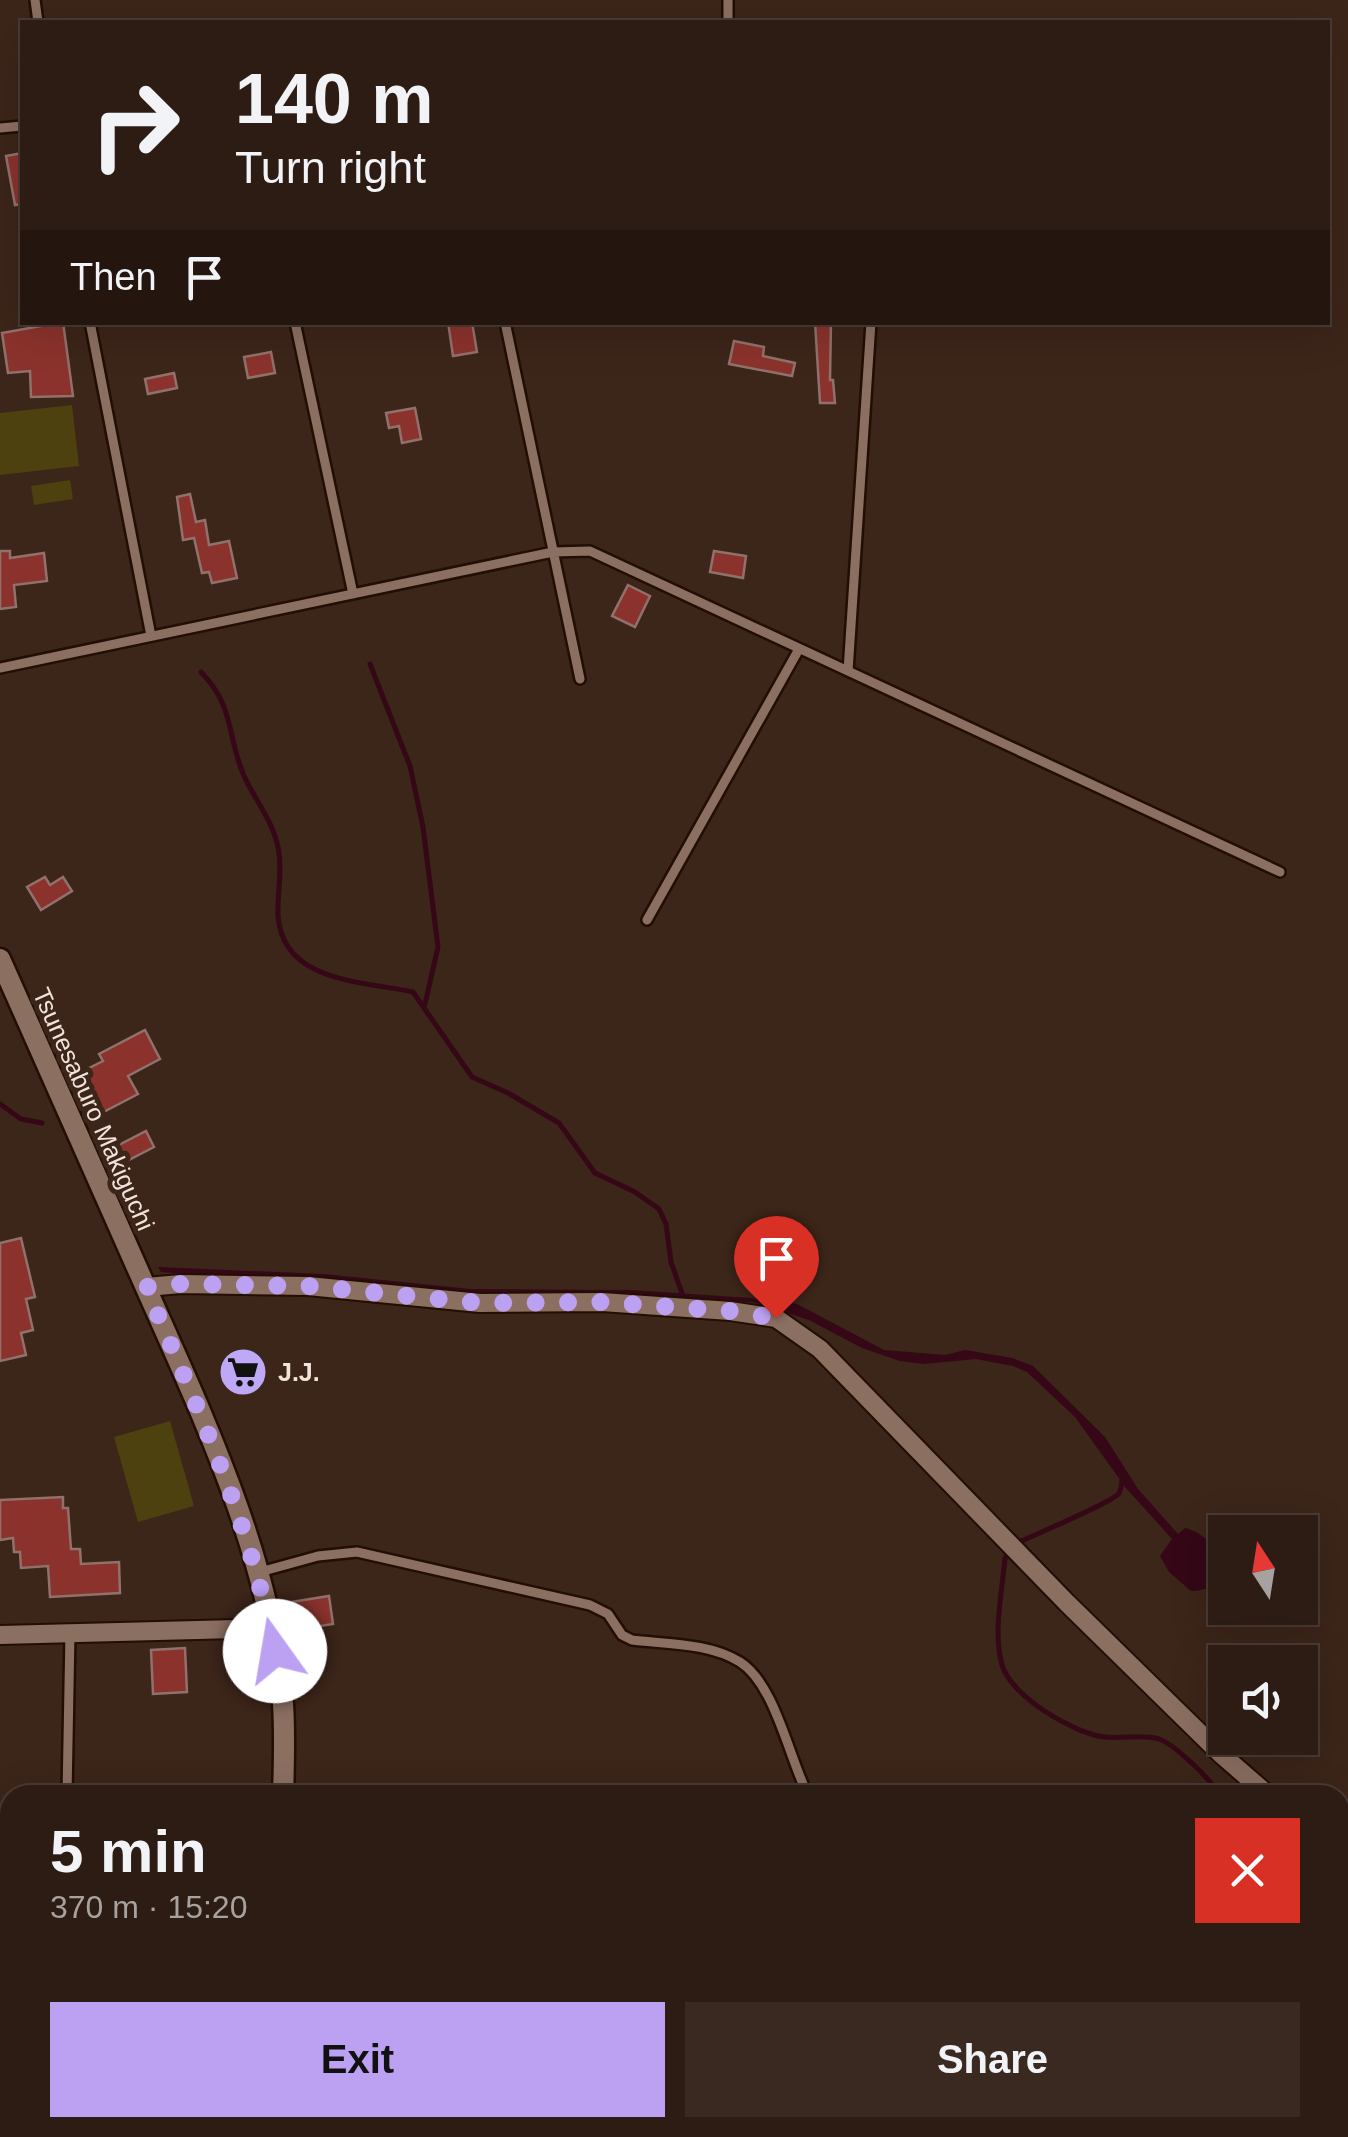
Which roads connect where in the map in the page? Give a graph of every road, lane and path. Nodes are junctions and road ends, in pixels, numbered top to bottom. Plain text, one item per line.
1 (91, 325) edge
2 (296, 325) edge
3 (505, 325) edge
4 (871, 325) edge
5 (553, 552) junction
6 (353, 594) junction
7 (151, 636) junction
8 (799, 650) junction
9 (0, 668) edge
10 (848, 671) junction
11 (580, 680) dead end
12 (1280, 872) dead end
13 (647, 920) dead end
14 (0, 959) edge
15 (146, 1287) junction
16 (257, 1573) junction
17 (270, 1628) junction
18 (70, 1633) junction
19 (0, 1635) edge
20 (67, 1785) edge
21 (283, 1785) edge
22 (804, 1785) edge
23 (1256, 1785) edge

1 - 7 lane
2 - 6 lane
3 - 5 lane
4 - 10 lane
5 - 6 lane
5 - 8 lane
5 - 11 lane
6 - 7 lane
7 - 9 lane
8 - 10 lane
8 - 13 lane
10 - 12 lane
14 - 15 street, Tsunesaburo Makiguchi
15 - 16 street, Tsunesaburo Makiguchi
15 - 23 street
16 - 17 street, Tsunesaburo Makiguchi
16 - 22 lane
17 - 18 street
17 - 21 street, Tsunesaburo Makiguchi
18 - 19 street
18 - 20 lane

